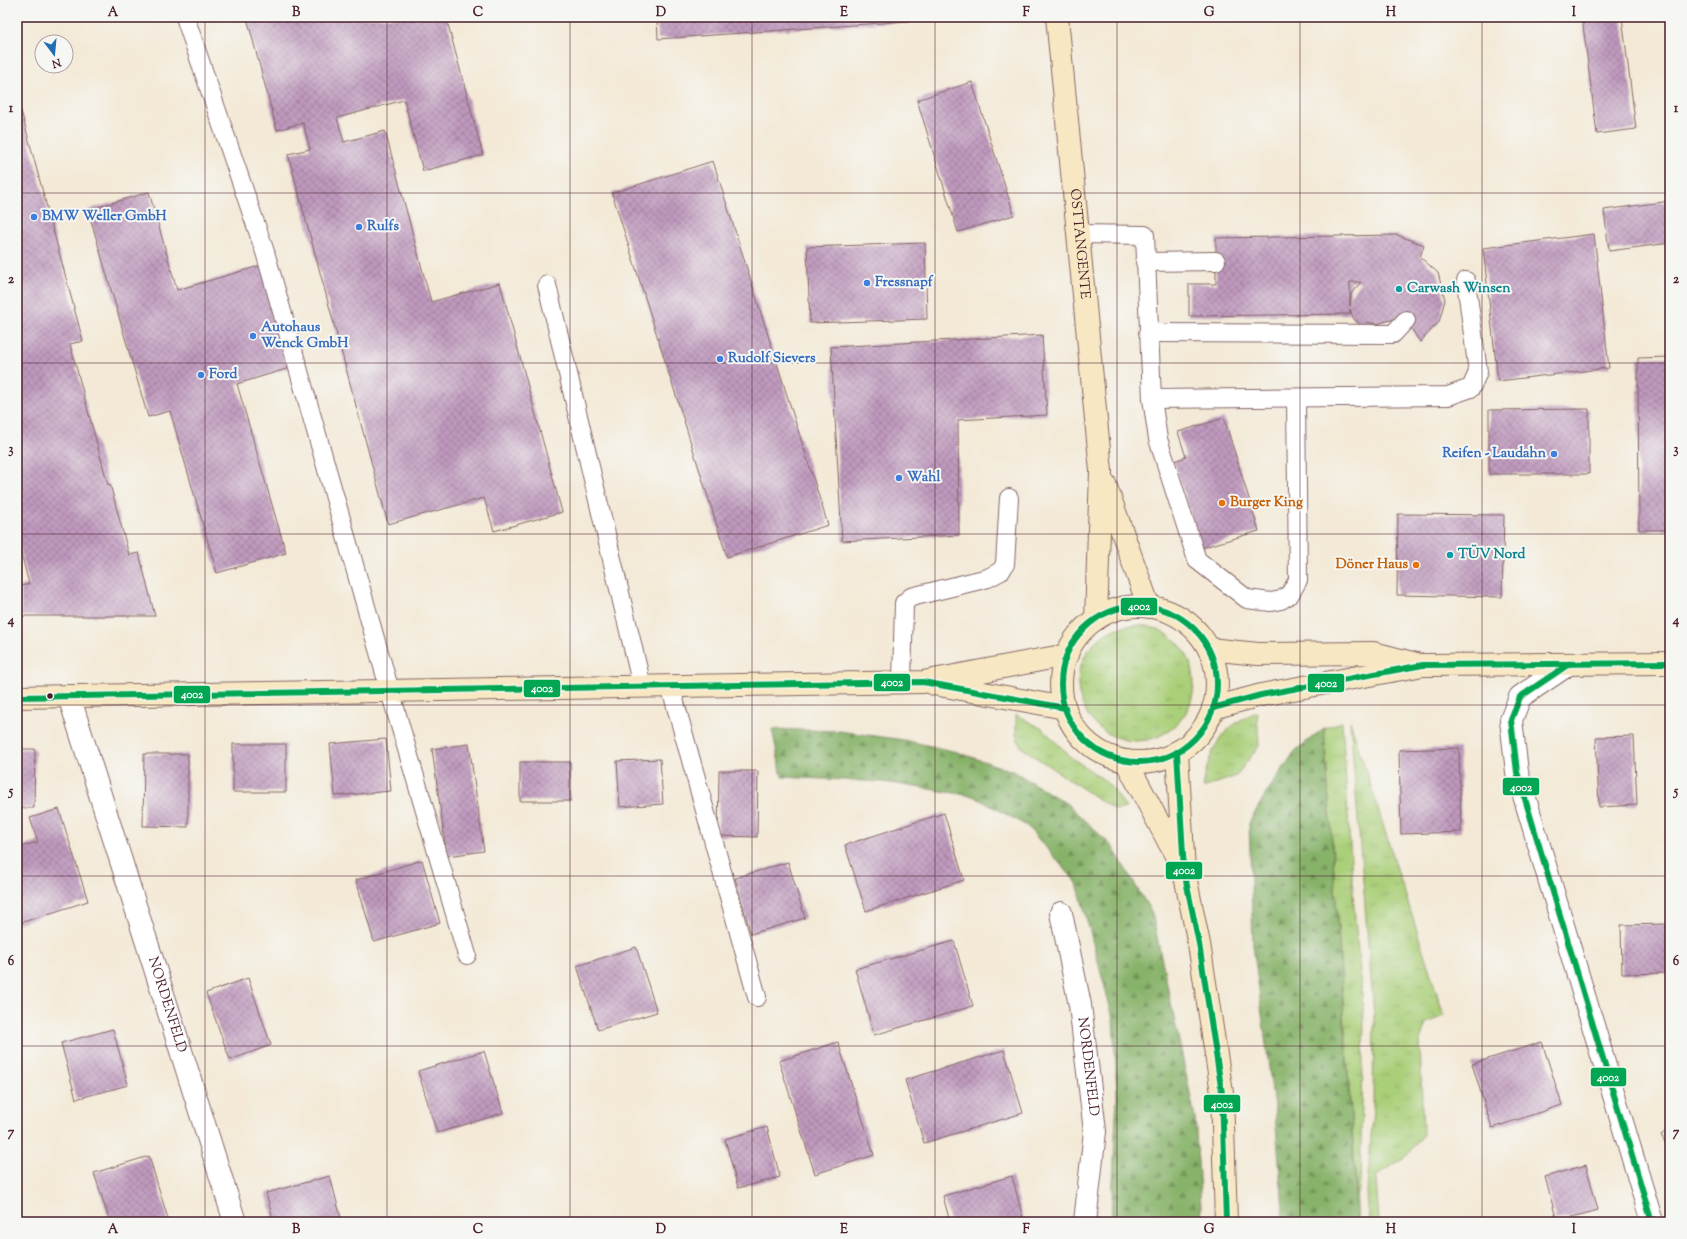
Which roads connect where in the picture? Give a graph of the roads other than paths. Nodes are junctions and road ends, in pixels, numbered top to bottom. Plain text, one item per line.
1 (185, 17) edge
2 (1057, 17) edge
3 (1078, 234) junction
4 (1216, 261) dead end
5 (1145, 262) junction
6 (1466, 281) dead end
7 (547, 285) dead end
8 (1406, 320) dead end
9 (1148, 333) junction
10 (1296, 398) junction
11 (1152, 399) junction
12 (1101, 471) junction
13 (1009, 498) dead end
14 (1148, 607) junction
15 (1096, 619) junction
16 (1209, 649) junction
17 (1067, 655) junction
18 (1670, 663) edge
19 (1569, 664) junction
20 (1423, 665) junction
21 (913, 682) junction
22 (670, 685) junction
23 (642, 686) junction
24 (390, 691) junction
25 (69, 696) junction
26 (17, 697) edge
27 (1065, 708) junction
28 (1213, 708) junction
29 (1177, 752) junction
30 (1126, 761) junction
31 (1184, 871) junction
32 (1061, 913) dead end
33 (467, 955) dead end
34 (757, 997) dead end
35 (235, 1222) edge
36 (1085, 1222) edge
37 (1226, 1222) edge
38 (1652, 1222) edge

1 - 24 lane
2 - 3 main road, OSTTANGENTE
3 - 5 lane
3 - 12 main road, OSTTANGENTE
4 - 5 lane
5 - 9 lane
6 - 10 lane
7 - 23 lane
8 - 9 lane
9 - 11 lane
10 - 11 lane
10 - 11 lane
12 - 14 main road, OSTTANGENTE
12 - 15 main road, OSTTANGENTE
13 - 21 lane
14 - 15 main road
14 - 16 main road
15 - 17 main road
16 - 20 main road
16 - 28 main road
17 - 21 main road
17 - 27 main road
18 - 19 main road
19 - 20 main road
19 - 38 street
20 - 28 main road
21 - 22 main road
21 - 27 main road
22 - 23 main road
22 - 34 lane
23 - 24 main road
24 - 25 main road
24 - 33 lane
25 - 26 main road
25 - 35 street, NORDENFELD
27 - 30 main road
28 - 29 main road
29 - 30 main road
29 - 31 main road
30 - 31 main road
31 - 37 main road
32 - 36 street, NORDENFELD

